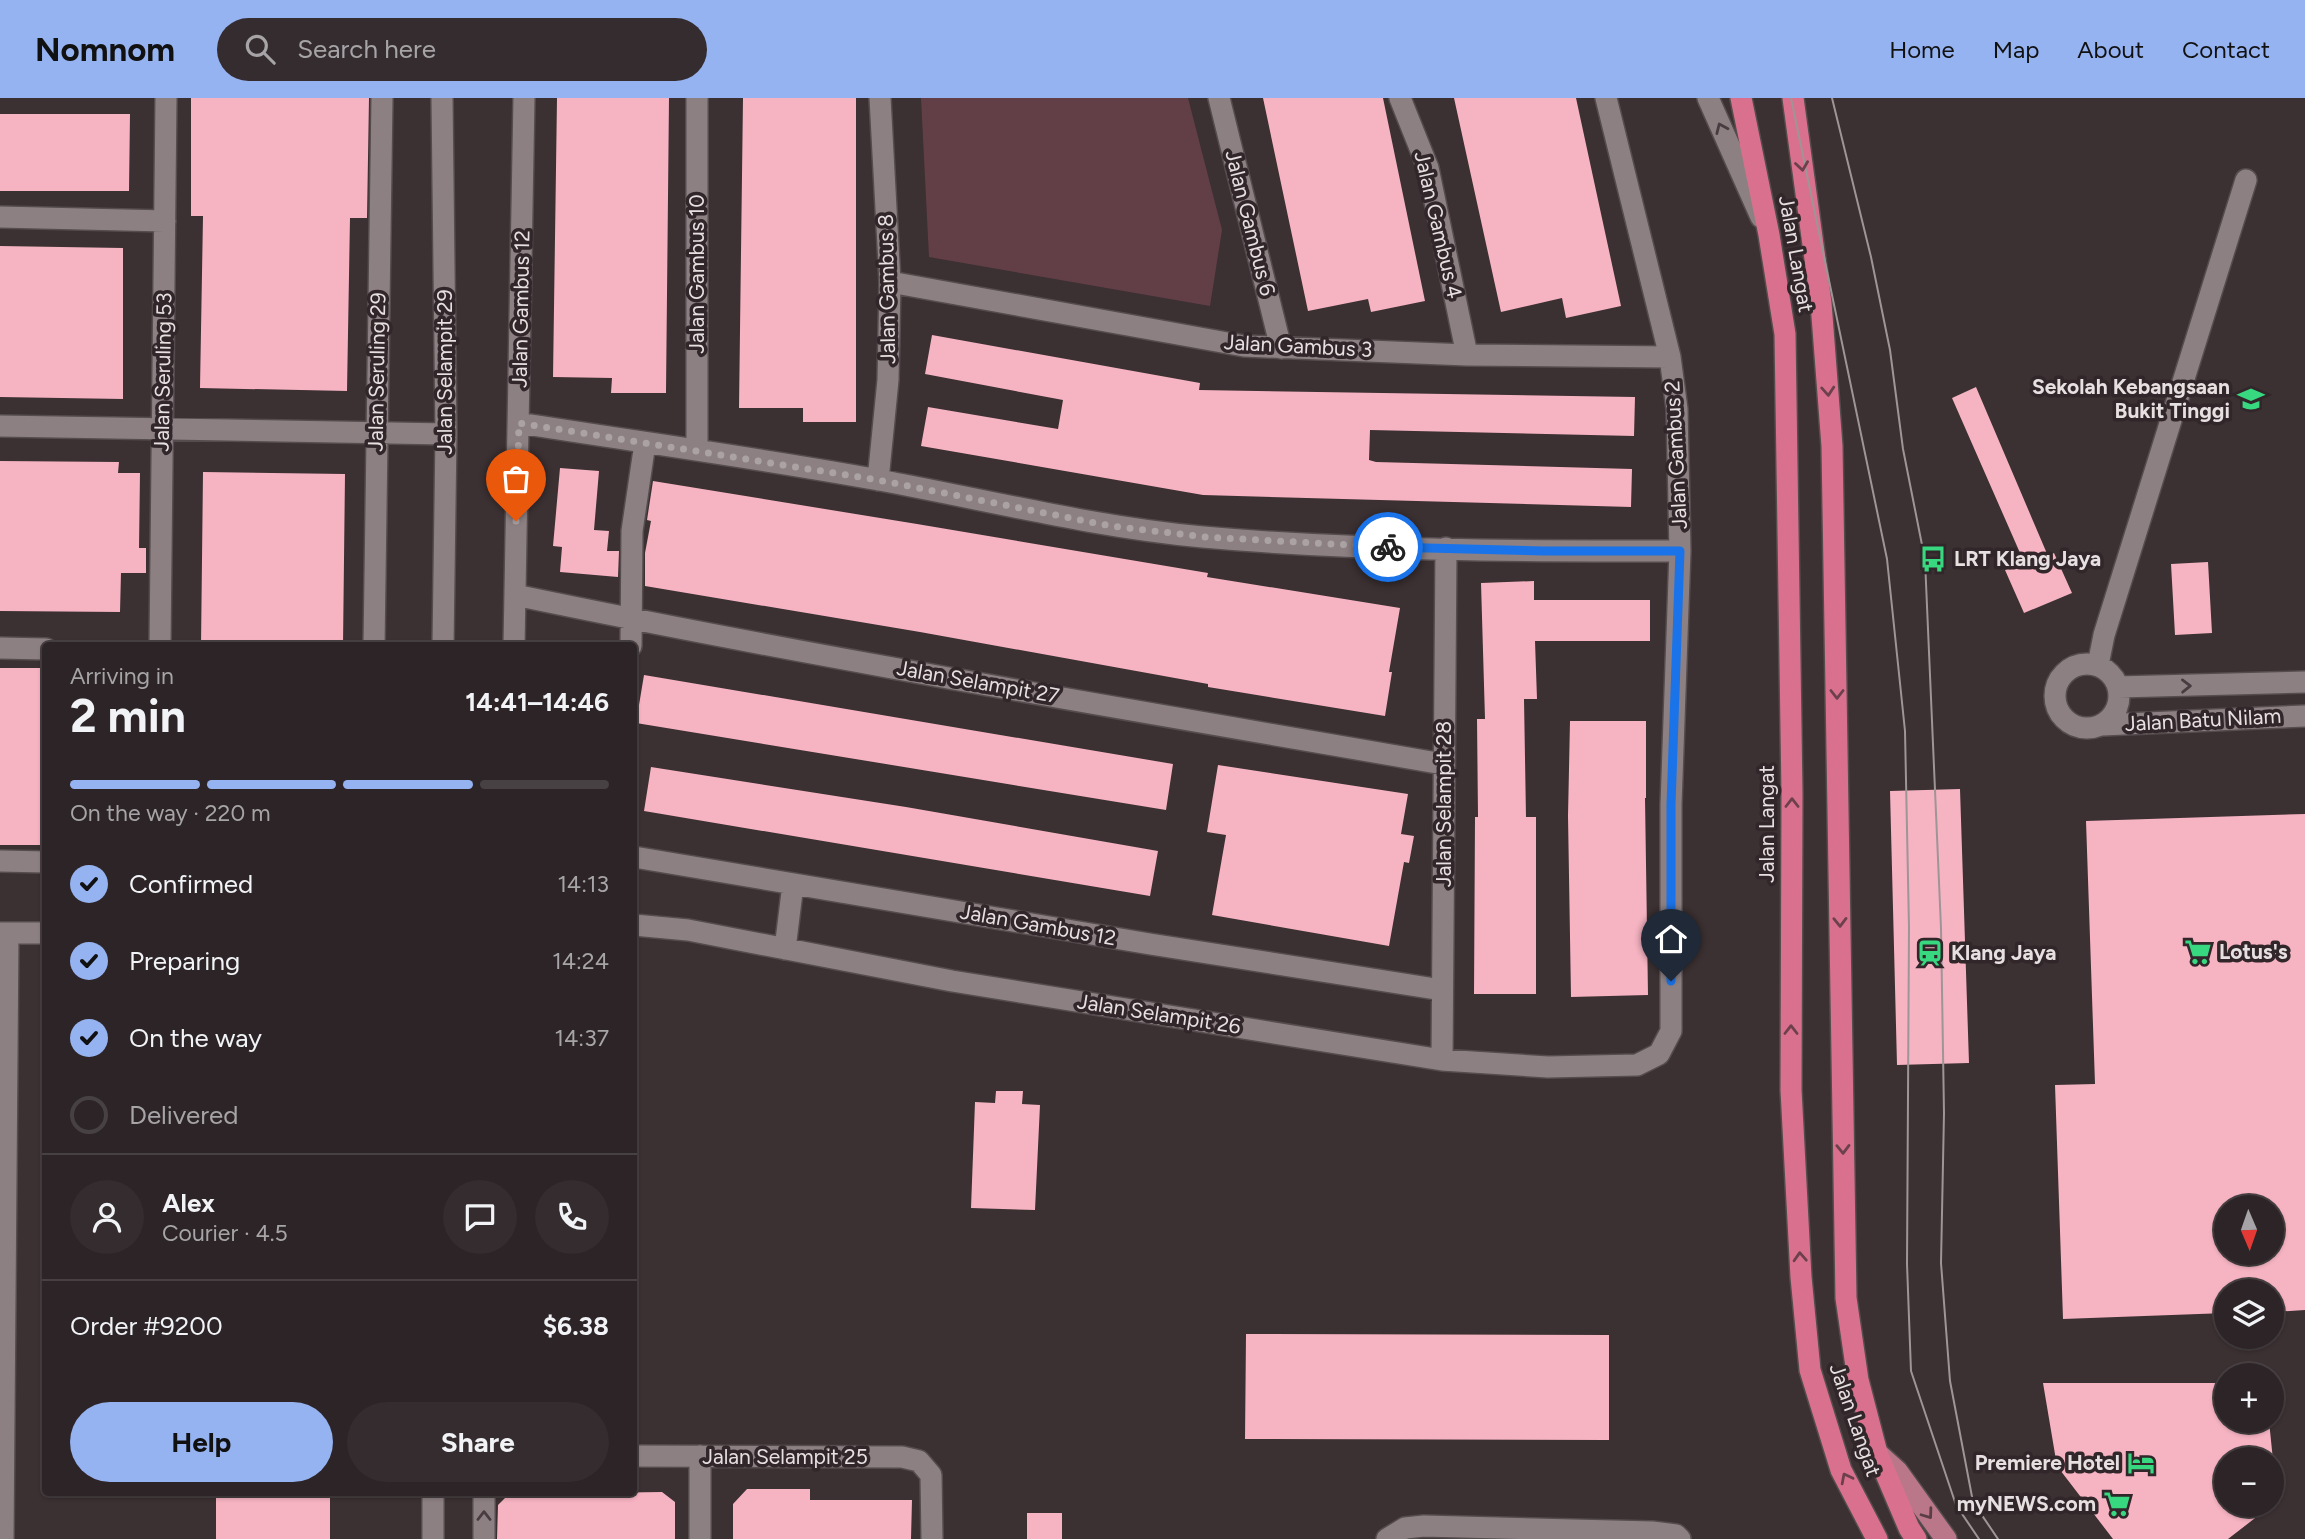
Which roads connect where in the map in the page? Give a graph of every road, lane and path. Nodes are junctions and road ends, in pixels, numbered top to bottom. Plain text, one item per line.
1 (166, 98) edge
2 (382, 98) edge
3 (442, 98) edge
4 (524, 98) edge
5 (697, 98) edge
6 (880, 98) edge
7 (1219, 98) edge
8 (1400, 98) edge
9 (1606, 98) edge
10 (1708, 98) edge
11 (1741, 98) edge
12 (1793, 98) edge
13 (2246, 180) dead end
14 (0, 218) edge
15 (165, 221) junction
16 (1769, 235) junction
17 (890, 282) junction
18 (1281, 348) junction
19 (1467, 355) junction
20 (1670, 357) junction
21 (519, 423) junction
22 (0, 426) edge
23 (163, 429) junction
24 (376, 433) junction
25 (446, 434) junction
26 (645, 443) junction
27 (697, 450) junction
28 (878, 480) junction
29 (1446, 548) junction
30 (1680, 551) junction
31 (515, 595) junction
32 (631, 619) junction
33 (160, 642) edge
34 (374, 642) edge
35 (443, 642) edge
36 (514, 642) edge
37 (631, 642) edge
38 (0, 648) edge
39 (42, 649) edge
40 (2098, 665) junction
41 (2305, 682) edge
42 (2118, 687) junction
43 (2305, 716) edge
44 (2102, 725) junction
45 (1443, 764) junction
46 (637, 858) edge
47 (0, 861) edge
48 (42, 862) edge
49 (793, 884) junction
50 (637, 925) edge
51 (4, 933) edge
52 (42, 933) edge
53 (785, 949) junction
54 (1442, 990) junction
55 (1671, 1031) joint
56 (1441, 1060) junction
57 (3, 1178) edge
58 (2, 1398) edge
59 (1877, 1453) junction
60 (637, 1456) edge
61 (700, 1456) junction
62 (433, 1496) edge
63 (484, 1496) edge
64 (3, 1539) edge
65 (433, 1539) edge
66 (484, 1539) edge
67 (700, 1539) edge
68 (932, 1539) edge
69 (1387, 1539) edge
70 (1680, 1539) edge
71 (1877, 1539) edge
72 (1916, 1539) edge
73 (1946, 1539) edge

1 - 15 street, Jalan Seruling 53
2 - 24 street, Jalan Seruling 29
3 - 25 street, Jalan Selampit 29
4 - 21 street, Jalan Gambus 12
5 - 27 street, Jalan Gambus 10
6 - 17 street, Jalan Gambus 8
7 - 18 street, Jalan Gambus 6
8 - 19 street, Jalan Gambus 4
9 - 20 street, Jalan Gambus 2
16 -> 10 street
11 - 16 highway, Jalan Langat
12 -> 59 highway, Jalan Langat
13 - 40 street
14 - 15 street
15 - 23 street, Jalan Seruling 53
71 -> 16 highway, Jalan Langat
17 - 18 street, Jalan Gambus 3
17 - 28 street, Jalan Gambus 8
18 - 19 street, Jalan Gambus 3
19 - 20 street, Jalan Gambus 3
20 - 30 street, Jalan Gambus 2
21 - 26 street
21 - 31 street, Jalan Gambus 12
22 - 23 street
23 - 24 street
23 - 33 street, Jalan Seruling 53
24 - 25 street
24 - 34 street, Jalan Seruling 29
25 - 35 street, Jalan Selampit 29
26 - 27 street
26 - 32 street
27 - 28 street
28 - 29 street
29 - 30 street
29 - 45 street, Jalan Selampit 28
30 - 55 street, Jalan Gambus 2
31 - 32 street, Jalan Selampit 27
31 - 36 street, Jalan Gambus 12
32 - 37 street
32 - 45 street, Jalan Selampit 27
38 - 39 street
40 - 42 street
40 - 44 street
42 -> 41 street, Jalan Batu Nilam
42 - 44 street
43 - 44 street, Jalan Batu Nilam
45 - 54 street, Jalan Selampit 28
46 - 49 street, Jalan Gambus 12
47 - 48 street
49 - 53 street
49 - 54 street, Jalan Gambus 12
50 - 53 street, Jalan Selampit 26
51 - 52 street
51 - 57 street
53 - 56 street, Jalan Selampit 26
54 - 56 street, Jalan Selampit 28
55 - 56 street, Jalan Selampit 26
57 - 58 street
58 - 64 street
59 - 72 highway, Jalan Langat
59 -> 73 main road, Jalan Langat
60 - 61 street, Jalan Selampit 25
61 - 67 street
61 - 68 street, Jalan Selampit 25
62 - 65 street
66 -> 63 street
69 - 70 street

